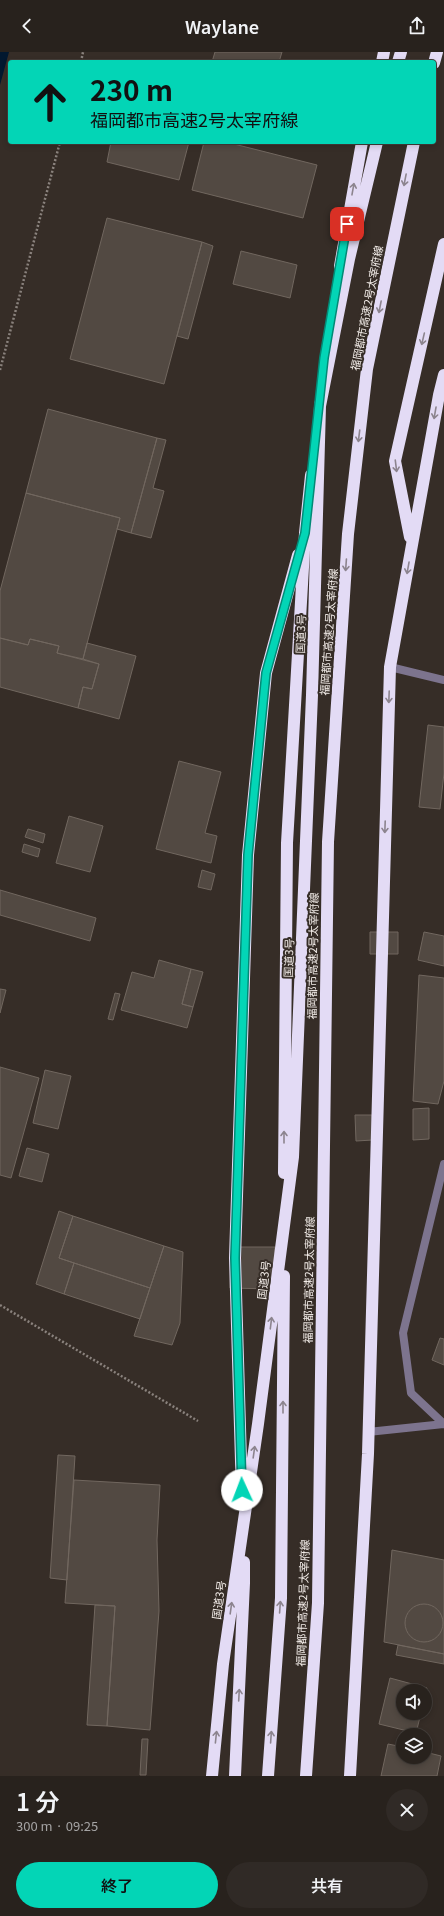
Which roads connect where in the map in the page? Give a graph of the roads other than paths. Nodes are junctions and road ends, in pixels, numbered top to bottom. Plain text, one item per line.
1 (362, 144) edge
2 (378, 144) edge
3 (414, 144) edge
4 (444, 244) edge
5 (444, 375) edge
6 (305, 533) junction
7 (412, 544) junction
8 (390, 667) junction
9 (444, 680) edge
10 (444, 1164) edge
11 (444, 1424) edge
12 (368, 1432) junction
13 (212, 1776) edge
14 (235, 1776) edge
15 (268, 1776) edge
16 (306, 1776) edge
17 (350, 1776) edge

6 -> 1 highway, 福岡都市高速2号太宰府線
13 -> 2 highway, 国道3号
3 -> 16 highway, 福岡都市高速2号太宰府線
4 -> 7 highway
5 -> 7 highway
14 -> 6 highway
15 -> 6 highway, 福岡都市高速2号太宰府線
7 -> 8 highway
8 - 9 street
8 -> 12 highway
10 - 11 street
11 - 12 street
12 - 17 highway

